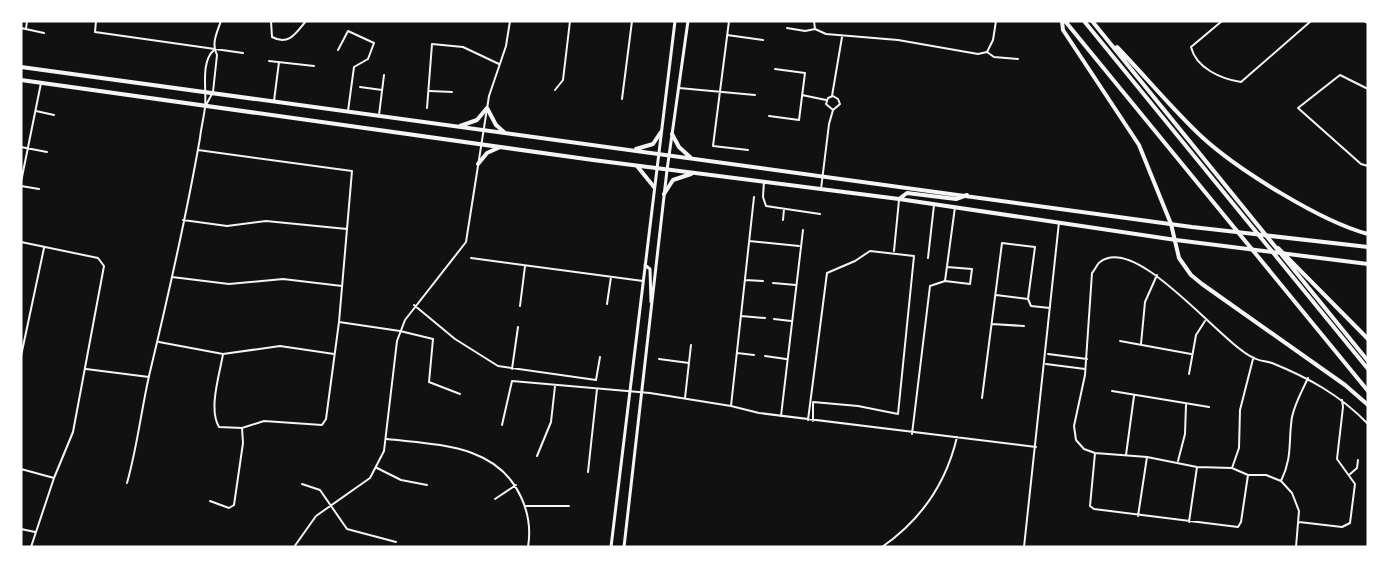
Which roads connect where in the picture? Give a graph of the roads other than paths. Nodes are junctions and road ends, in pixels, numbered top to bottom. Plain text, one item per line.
1 (27, 21) edge
2 (96, 21) edge
3 (221, 21) edge
4 (271, 21) edge
5 (306, 21) edge
6 (510, 21) edge
7 (570, 21) edge
8 (632, 21) edge
9 (675, 21) edge
10 (688, 21) edge
11 (729, 21) edge
12 (814, 21) edge
13 (996, 21) edge
14 (1063, 21) edge
15 (1084, 21) edge
16 (1092, 21) edge
17 (1222, 21) edge
18 (1311, 21) edge
19 (1364, 21) edge
20 (1368, 23) edge
21 (21, 28) edge
22 (26, 28) junction
23 (788, 28) dead end
24 (815, 28) junction
25 (44, 33) dead end
26 (1103, 34) junction
27 (728, 35) junction
28 (842, 36) junction
29 (763, 40) dead end
30 (214, 50) junction
31 (338, 50) dead end
32 (987, 52) junction
33 (243, 53) dead end
34 (1018, 59) dead end
35 (269, 60) dead end
36 (279, 62) junction
37 (500, 64) junction
38 (314, 66) dead end
39 (21, 67) edge
40 (775, 69) dead end
41 (384, 75) dead end
42 (21, 81) edge
43 (41, 83) junction
44 (360, 87) dead end
45 (679, 88) junction
46 (1368, 88) edge
47 (382, 90) junction
48 (555, 90) dead end
49 (204, 91) junction
50 (430, 91) junction
51 (720, 91) junction
52 (213, 92) junction
53 (452, 92) dead end
54 (755, 94) dead end
55 (802, 95) junction
56 (832, 96) junction
57 (622, 99) dead end
58 (827, 100) junction
59 (274, 101) junction
60 (206, 105) junction
61 (427, 108) dead end
62 (487, 108) junction
63 (833, 110) junction
64 (36, 111) junction
65 (348, 111) junction
66 (54, 115) dead end
67 (379, 115) junction
68 (769, 116) dead end
69 (458, 127) junction
70 (483, 131) junction
71 (661, 132) junction
72 (505, 133) junction
73 (672, 134) junction
74 (480, 145) junction
75 (21, 147) edge
76 (500, 147) junction
77 (28, 149) junction
78 (198, 150) junction
79 (633, 150) junction
80 (748, 150) dead end
81 (47, 152) dead end
82 (658, 154) junction
83 (669, 155) junction
84 (691, 158) junction
85 (477, 164) junction
86 (636, 166) junction
87 (1368, 166) edge
88 (656, 168) junction
89 (667, 170) junction
90 (693, 173) junction
91 (823, 177) junction
92 (764, 181) junction
93 (21, 184) edge
94 (654, 187) junction
95 (39, 189) dead end
96 (821, 189) junction
97 (664, 194) junction
98 (968, 195) junction
99 (754, 197) dead end
100 (899, 199) junction
101 (934, 204) junction
102 (955, 207) junction
103 (784, 209) junction
104 (820, 214) dead end
105 (183, 220) junction
106 (783, 220) dead end
107 (1059, 222) junction
108 (1171, 224) junction
109 (347, 229) junction
110 (803, 230) dead end
111 (1368, 234) edge
112 (1268, 238) junction
113 (1176, 240) junction
114 (749, 241) junction
115 (21, 242) edge
116 (801, 246) junction
117 (1368, 247) edge
118 (44, 248) junction
119 (894, 251) junction
120 (471, 258) dead end
121 (928, 258) dead end
122 (1368, 264) edge
123 (645, 265) junction
124 (525, 266) junction
125 (947, 267) junction
126 (1157, 275) junction
127 (611, 277) junction
128 (172, 278) junction
129 (744, 280) junction
130 (643, 281) junction
131 (763, 281) dead end
132 (945, 281) junction
133 (773, 283) dead end
134 (796, 285) junction
135 (342, 286) junction
136 (995, 295) junction
137 (1028, 299) junction
138 (607, 304) dead end
139 (414, 305) junction
140 (520, 306) dead end
141 (652, 307) junction
142 (1050, 308) junction
143 (741, 316) junction
144 (765, 318) dead end
145 (774, 319) dead end
146 (791, 321) junction
147 (1204, 321) junction
148 (339, 322) junction
149 (992, 324) junction
150 (1024, 326) dead end
151 (518, 327) dead end
152 (400, 331) junction
153 (1368, 339) edge
154 (1120, 341) dead end
155 (159, 342) junction
156 (1141, 344) junction
157 (692, 345) dead end
158 (737, 353) junction
159 (223, 354) junction
160 (334, 354) junction
161 (1047, 354) junction
162 (1191, 354) junction
163 (21, 356) edge
164 (754, 356) dead end
165 (765, 356) dead end
166 (600, 357) dead end
167 (1253, 358) junction
168 (659, 359) dead end
169 (786, 359) junction
170 (1087, 359) junction
171 (1368, 361) edge
172 (689, 363) junction
173 (1046, 364) junction
174 (86, 369) junction
175 (513, 369) junction
176 (1086, 369) junction
177 (1368, 369) edge
178 (1189, 374) dead end
179 (149, 377) junction
180 (1308, 378) junction
181 (555, 386) junction
182 (597, 389) junction
183 (630, 390) junction
184 (1112, 391) dead end
185 (1368, 391) edge
186 (641, 392) junction
187 (460, 394) dead end
188 (1134, 396) junction
189 (685, 398) junction
190 (982, 398) dead end
191 (1342, 400) junction
192 (813, 402) junction
193 (1186, 405) junction
194 (1368, 405) edge
195 (731, 406) junction
196 (1209, 407) dead end
197 (781, 416) junction
198 (808, 420) junction
199 (813, 421) junction
200 (1368, 424) edge
201 (502, 425) dead end
202 (242, 428) junction
203 (912, 434) junction
204 (957, 437) junction
205 (387, 439) junction
206 (1036, 447) junction
207 (1095, 453) junction
208 (1126, 455) junction
209 (537, 456) dead end
210 (1147, 457) junction
211 (1358, 460) dead end
212 (1178, 461) junction
213 (1197, 467) junction
214 (376, 468) junction
215 (1232, 468) junction
216 (21, 469) edge
217 (588, 472) dead end
218 (1248, 475) junction
219 (1349, 475) junction
220 (54, 478) junction
221 (1281, 481) junction
222 (127, 483) dead end
223 (302, 484) dead end
224 (427, 485) dead end
225 (516, 485) junction
226 (495, 499) dead end
227 (210, 501) dead end
228 (332, 505) junction
229 (569, 506) dead end
230 (525, 507) junction
231 (1138, 516) junction
232 (1189, 522) junction
233 (1299, 522) junction
234 (21, 529) edge
235 (35, 531) junction
236 (396, 542) dead end
237 (31, 547) edge
238 (294, 547) edge
239 (528, 547) edge
240 (611, 547) edge
241 (624, 547) edge
242 (882, 547) edge
243 (1024, 547) edge
244 (1296, 547) edge

1 - 22 street
2 - 30 street
3 - 30 street
4 - 5 street
6 - 37 street
7 - 48 street
8 - 57 street
9 - 71 main road
10 - 45 main road
11 - 27 street
12 - 24 street
13 - 32 street
14 - 108 main road
14 - 185 main road
15 - 177 main road
16 - 26 main road
17 - 18 street
19 - 20 street
21 - 22 street
22 - 25 street
23 - 24 street
24 - 28 street
26 - 111 main road
26 - 112 main road
27 - 29 street
27 - 51 street
28 - 32 street
28 - 56 street
30 - 33 street
30 - 49 street
30 - 52 street
31 - 65 street
32 - 34 street
35 - 36 street
36 - 38 street
36 - 59 street
37 - 50 street
37 - 62 street
39 - 49 main road
40 - 55 street
41 - 47 street
42 - 43 main road
43 - 60 main road
43 - 64 street
44 - 47 street
45 - 51 street
45 - 73 main road
46 - 87 street
47 - 67 street
49 - 52 main road
49 - 60 street
50 - 53 street
50 - 61 street
51 - 54 street
51 - 80 street
52 - 59 main road
52 - 60 street
55 - 58 street
55 - 68 street
56 - 58 street
56 - 63 street
58 - 63 street
59 - 65 main road
60 - 74 main road
60 - 78 street
62 - 69 main road
62 - 70 street
62 - 72 main road
63 - 91 street
64 - 66 street
64 - 77 street
65 - 67 main road
67 - 69 main road
69 - 70 main road
70 - 72 main road
70 - 74 street
71 - 79 main road
71 - 82 main road
72 - 79 main road
73 - 83 main road
73 - 84 main road
74 - 76 main road
74 - 85 street
75 - 77 street
76 - 85 main road
76 - 86 main road
77 - 81 street
77 - 93 street
78 - 105 street
78 - 109 street
79 - 82 main road
82 - 83 main road
82 - 88 main road
83 - 84 main road
83 - 89 main road
84 - 91 main road
85 - 139 street
86 - 88 main road
86 - 94 main road
88 - 89 main road
88 - 94 main road
89 - 90 main road
89 - 97 main road
90 - 92 main road
90 - 97 main road
91 - 96 street
91 - 98 main road
92 - 96 main road
92 - 103 street
93 - 95 street
94 - 123 main road
96 - 100 main road
97 - 141 main road
98 - 100 main road
98 - 108 main road
99 - 114 street
100 - 101 main road
100 - 119 street
101 - 102 main road
101 - 121 street
102 - 107 main road
102 - 125 street
103 - 104 street
103 - 106 street
105 - 109 street
105 - 128 street
107 - 113 main road
107 - 142 street
108 - 113 main road
108 - 117 main road
109 - 135 street
110 - 116 street
112 - 153 main road
112 - 171 main road
113 - 122 main road
113 - 194 main road
114 - 116 street
114 - 129 street
115 - 118 street
116 - 134 street
118 - 163 street
118 - 174 street
119 - 192 street
119 - 192 street
120 - 124 street
123 - 130 main road
123 - 141 main road
124 - 127 street
124 - 140 street
125 - 132 street
125 - 132 street
126 - 147 street
126 - 156 street
126 - 170 street
127 - 130 street
127 - 138 street
128 - 135 street
128 - 155 street
129 - 131 street
129 - 143 street
130 - 183 main road
132 - 203 street
133 - 134 street
134 - 146 street
135 - 148 street
136 - 137 street
136 - 137 street
136 - 149 street
137 - 142 street
139 - 152 street
139 - 175 street
141 - 186 main road
142 - 161 street
143 - 144 street
143 - 158 street
145 - 146 street
146 - 169 street
147 - 162 street
147 - 167 street
148 - 152 street
148 - 160 street
149 - 150 street
149 - 190 street
151 - 175 street
152 - 187 street
152 - 205 street
154 - 156 street
155 - 159 street
155 - 179 street
156 - 162 street
157 - 172 street
158 - 164 street
158 - 195 street
159 - 160 street
159 - 202 street
160 - 202 street
161 - 170 street
161 - 173 street
162 - 178 street
165 - 169 street
166 - 175 street
167 - 180 street
167 - 215 street
168 - 172 street
169 - 197 street
170 - 176 street
172 - 189 street
173 - 176 street
173 - 206 street
174 - 179 street
174 - 220 street
176 - 207 street
179 - 222 street
180 - 191 street
180 - 221 street
181 - 182 street
181 - 201 street
181 - 209 street
182 - 183 street
182 - 217 street
183 - 186 street
183 - 240 main road
184 - 188 street
186 - 189 street
186 - 241 main road
188 - 193 street
188 - 208 street
189 - 195 street
191 - 200 street
191 - 219 street
192 - 198 street
192 - 199 street
193 - 196 street
193 - 212 street
195 - 197 street
197 - 198 street
198 - 199 street
199 - 203 street
202 - 227 street
203 - 204 street
204 - 206 street
204 - 242 street
205 - 214 street
205 - 225 street
206 - 243 street
207 - 208 street
207 - 231 street
208 - 210 street
210 - 212 street
210 - 231 street
211 - 219 street
212 - 213 street
213 - 215 street
213 - 232 street
214 - 224 street
214 - 228 street
215 - 218 street
216 - 220 street
218 - 221 street
218 - 232 street
219 - 233 street
220 - 235 street
221 - 233 street
223 - 228 street
225 - 226 street
225 - 230 street
228 - 236 street
228 - 238 street
229 - 230 street
230 - 239 street
231 - 232 street
233 - 244 street
234 - 235 street
235 - 237 street

